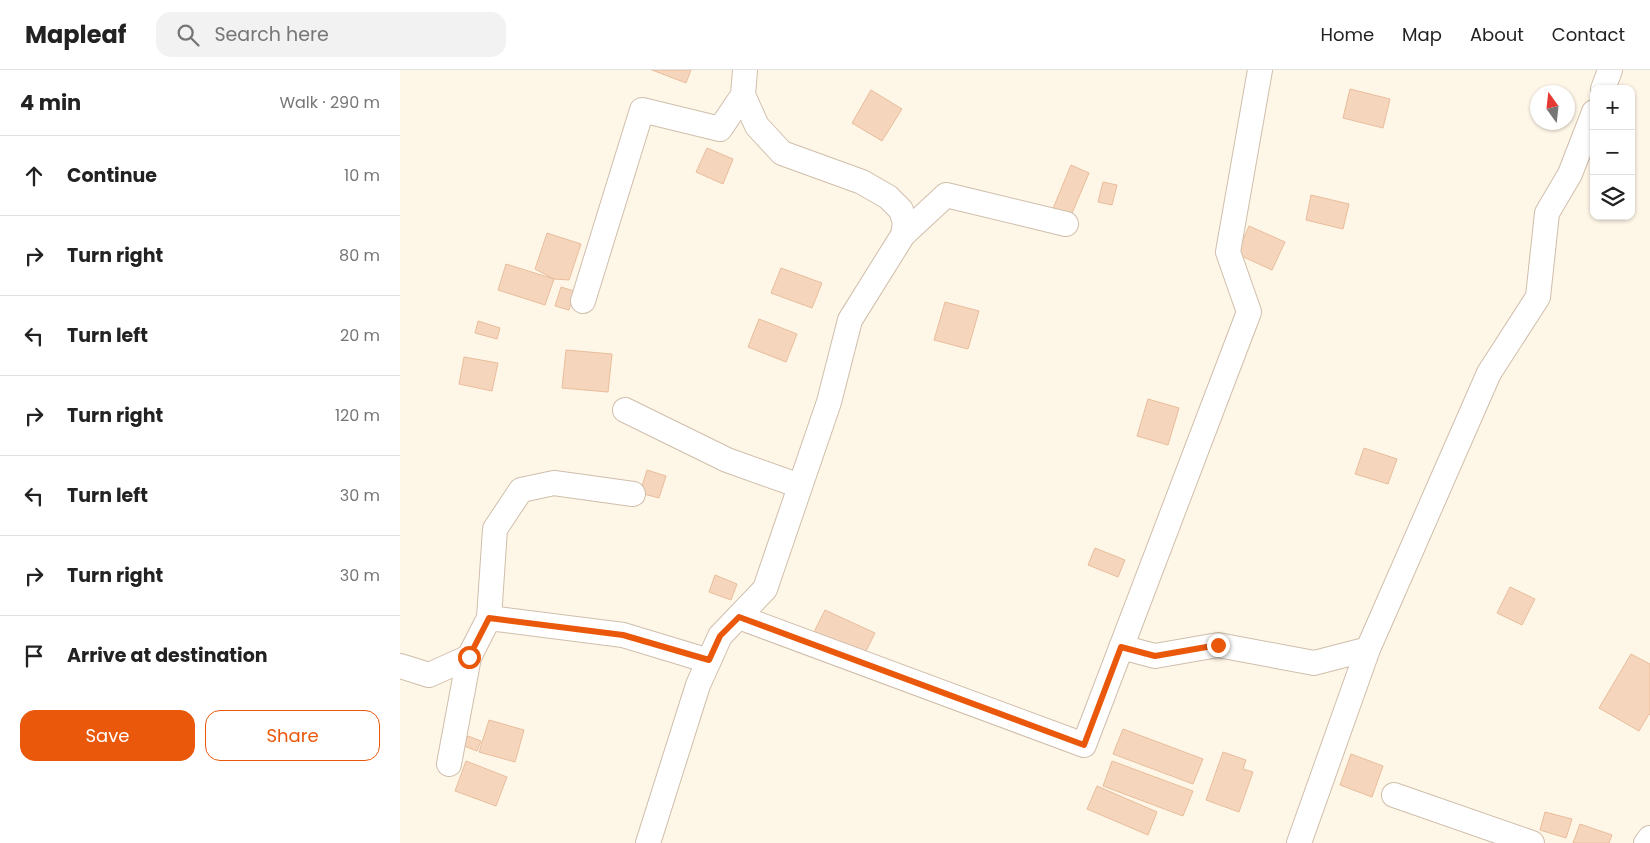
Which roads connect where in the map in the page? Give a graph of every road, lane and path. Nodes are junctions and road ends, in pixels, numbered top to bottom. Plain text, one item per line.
1 (745, 70) edge
2 (1260, 70) edge
3 (1610, 70) edge
4 (1604, 85) edge
5 (743, 95) junction
6 (1590, 122) edge
7 (1066, 224) dead end
8 (902, 235) junction
9 (583, 301) dead end
10 (625, 410) dead end
11 (800, 486) junction
12 (633, 494) dead end
13 (739, 617) junction
14 (489, 618) junction
15 (1121, 647) junction
16 (1368, 649) junction
17 (469, 657) junction
18 (709, 660) junction
19 (400, 666) edge
20 (449, 764) dead end
21 (1394, 795) dead end
22 (1650, 838) edge
23 (648, 843) edge
24 (1298, 843) edge
25 (1532, 843) edge
26 (1646, 843) edge

1 - 5 street
2 - 15 street
3 - 4 street
5 - 8 street
5 - 9 street
6 - 16 street
7 - 8 street
8 - 11 street
10 - 11 street
11 - 13 street
12 - 14 street
13 - 15 street
13 - 18 street
14 - 17 street
14 - 18 street
15 - 16 street
16 - 24 street
17 - 19 street
17 - 20 street
18 - 23 street
21 - 25 street
22 - 26 street

